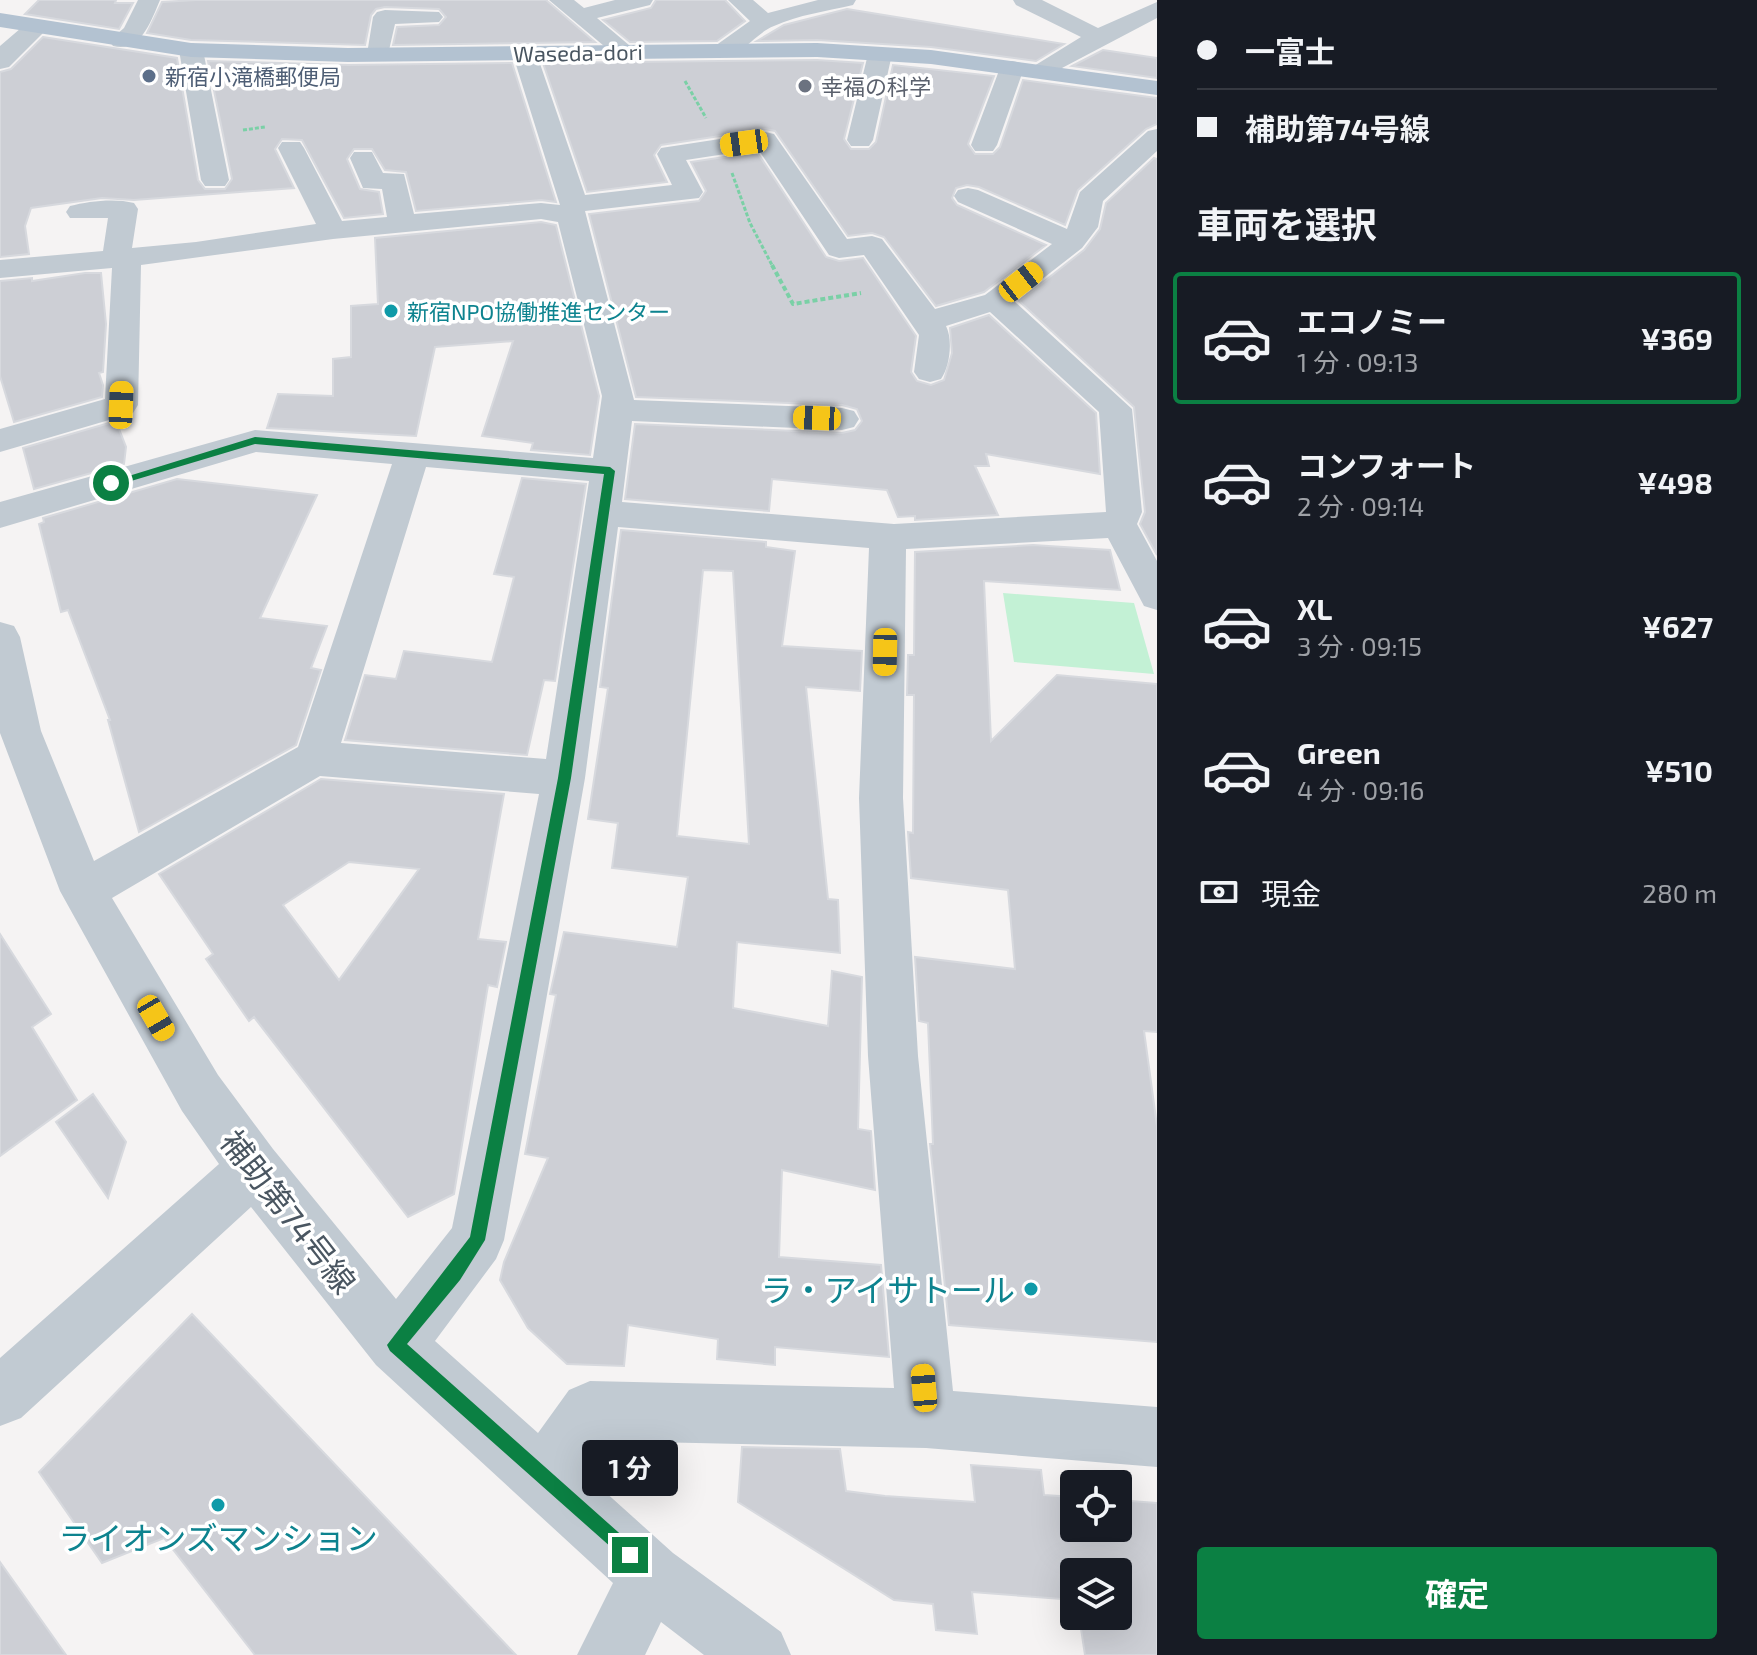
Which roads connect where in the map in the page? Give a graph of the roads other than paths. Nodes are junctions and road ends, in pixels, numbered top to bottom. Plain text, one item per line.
1 (149, 0) edge
2 (560, 0) edge
3 (642, 0) edge
4 (739, 0) edge
5 (1024, 0) edge
6 (842, 1) edge
7 (1157, 9) edge
8 (579, 16) junction
9 (431, 17) dead end
10 (0, 20) edge
11 (764, 21) junction
12 (36, 27) junction
13 (1098, 37) junction
14 (121, 41) junction
15 (191, 50) junction
16 (624, 51) junction
17 (723, 51) junction
18 (524, 52) junction
19 (379, 54) junction
20 (880, 54) junction
21 (0, 62) edge
22 (1012, 68) junction
23 (1043, 71) junction
24 (1157, 88) edge
25 (1157, 137) edge
26 (860, 140) dead end
27 (984, 145) dead end
28 (291, 148) road end
29 (363, 158) dead end
30 (215, 180) dead end
31 (968, 196) dead end
32 (572, 209) junction
33 (80, 212) dead end
34 (402, 223) junction
35 (333, 230) junction
36 (1072, 242) junction
37 (121, 258) junction
38 (0, 269) edge
39 (996, 301) junction
40 (928, 321) junction
41 (930, 372) dead end
42 (617, 410) junction
43 (842, 419) dead end
44 (0, 441) edge
45 (413, 454) junction
46 (610, 471) junction
47 (604, 513) junction
48 (0, 515) edge
49 (1119, 524) junction
50 (888, 536) junction
51 (1157, 596) edge
52 (1, 643) edge
53 (315, 758) junction
54 (564, 778) junction
55 (83, 891) junction
56 (254, 1168) junction
57 (396, 1345) junction
58 (0, 1397) edge
59 (926, 1418) junction
60 (1157, 1437) edge
61 (544, 1476) junction
62 (651, 1575) junction
63 (610, 1655) edge
64 (758, 1655) edge

1 - 14 street
2 - 8 street
3 - 8 street
4 - 11 street
5 - 13 street
6 - 11 street
7 - 13 street
8 - 16 street
9 - 19 street
10 - 12 main road, Waseda-dori
11 - 17 street
12 - 14 main road, Waseda-dori
12 - 21 street
13 - 23 street
14 - 15 main road, Waseda-dori
15 - 19 main road, Waseda-dori
15 - 30 street
16 - 17 main road, Waseda-dori
16 - 18 main road, Waseda-dori
17 - 20 main road, Waseda-dori
18 - 19 main road, Waseda-dori
18 - 32 street
20 - 22 main road, Waseda-dori
20 - 26 street
22 - 23 main road, Waseda-dori
22 - 27 street
23 - 24 main road, Waseda-dori
25 - 36 street
28 - 35 street
29 - 34 street
31 - 36 street
32 - 34 street
32 - 40 street
32 - 42 street
33 - 37 street
34 - 35 street
35 - 37 street
36 - 39 street
37 - 38 street
37 - 44 street
39 - 40 street
39 - 49 street
40 - 41 street
42 - 43 street
42 - 46 street
45 - 46 street
45 - 48 street
45 - 53 street
46 - 47 street
47 - 50 street
47 - 54 street
49 - 50 street
49 - 51 street
50 - 59 street
52 - 55 street, 補助第74号線
53 - 54 street
53 - 55 street
54 - 57 street
55 - 56 street, 補助第74号線
56 - 57 street, 補助第74号線
56 - 58 street
57 - 61 street, 補助第74号線
59 - 60 street
59 - 61 street
61 - 62 street, 補助第74号線
62 - 63 street
62 - 64 street, 補助第74号線

